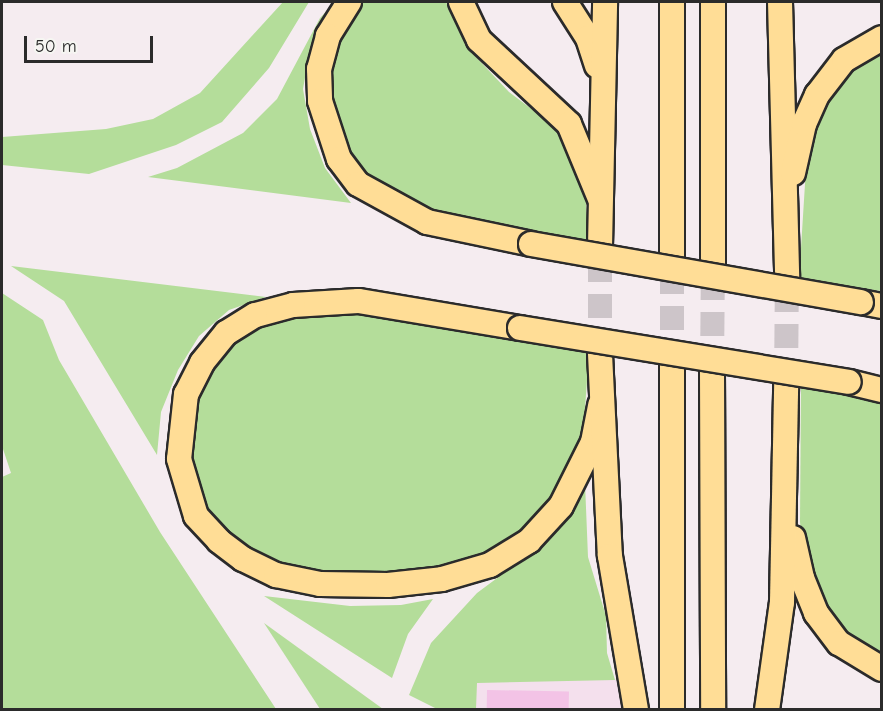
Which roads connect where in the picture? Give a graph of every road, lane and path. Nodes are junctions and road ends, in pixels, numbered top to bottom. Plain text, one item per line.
1 (349, 2) edge
2 (461, 2) edge
3 (565, 2) edge
4 (605, 2) edge
5 (672, 2) edge
6 (712, 2) edge
7 (780, 2) edge
8 (882, 38) edge
9 (601, 77) junction
10 (600, 199) junction
11 (787, 241) junction
12 (600, 246) tunnel mouth
13 (672, 258) tunnel mouth
14 (713, 265) tunnel mouth
15 (787, 277) tunnel mouth
16 (871, 304) edge
17 (600, 354) tunnel mouth
18 (672, 366) tunnel mouth
19 (712, 372) tunnel mouth
20 (786, 384) tunnel mouth
21 (882, 390) edge
22 (600, 405) junction
23 (786, 458) junction
24 (882, 669) edge
25 (636, 710) edge
26 (672, 710) edge
27 (713, 710) edge
28 (767, 710) edge

1 - 16 highway, bridge
2 - 10 highway
3 - 9 highway
4 - 9 highway
5 - 13 highway
6 - 14 highway
7 - 11 highway
8 - 11 highway
9 - 10 highway
10 - 12 highway
11 - 15 highway
17 - 22 highway
18 - 26 highway
19 - 27 highway
20 - 23 highway
21 - 22 highway, bridge
22 - 25 highway
23 - 24 highway
23 - 28 highway

